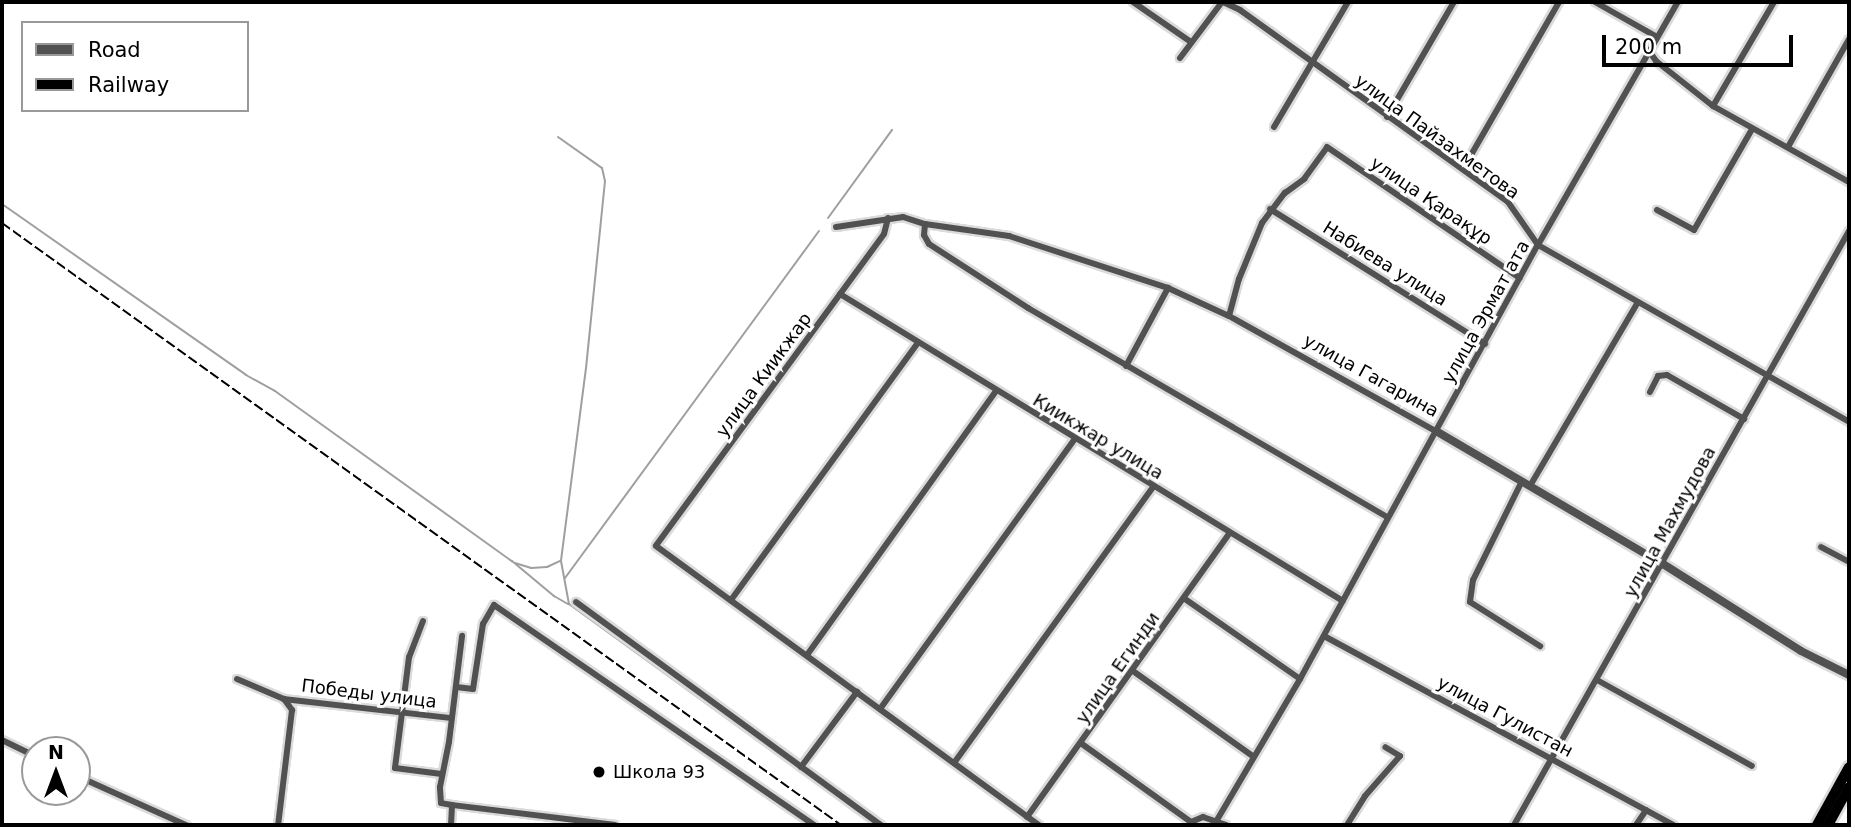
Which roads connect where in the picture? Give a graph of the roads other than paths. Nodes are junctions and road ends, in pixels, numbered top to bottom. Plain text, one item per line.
1 (1133, 2) edge
2 (1222, 2) edge
3 (1245, 2) edge
4 (1348, 2) edge
5 (1454, 2) edge
6 (1559, 2) edge
7 (1595, 2) edge
8 (1678, 2) edge
9 (1774, 2) edge
10 (1240, 10) junction
11 (1657, 37) junction
12 (1849, 39) edge
13 (1191, 42) junction
14 (1649, 51) junction
15 (1180, 58) dead end
16 (1313, 62) junction
17 (1713, 106) junction
18 (1387, 117) junction
19 (1274, 127) dead end
20 (1752, 129) junction
21 (1788, 147) junction
22 (1463, 169) junction
23 (1849, 182) edge
24 (1270, 209) junction
25 (1657, 210) dead end
26 (888, 218) junction
27 (925, 224) junction
28 (836, 227) dead end
29 (1849, 231) edge
30 (1538, 245) junction
31 (1520, 278) junction
32 (1168, 288) junction
33 (839, 294) junction
34 (1638, 302) junction
35 (1229, 316) junction
36 (918, 342) junction
37 (1485, 344) junction
38 (1126, 366) junction
39 (1768, 377) junction
40 (996, 391) junction
41 (1650, 392) dead end
42 (1744, 419) junction
43 (1849, 422) edge
44 (1436, 431) junction
45 (1074, 439) junction
46 (1526, 484) junction
47 (1153, 487) junction
48 (1387, 517) junction
49 (1229, 534) junction
50 (1821, 547) dead end
51 (1849, 562) edge
52 (1662, 564) junction
53 (1185, 598) junction
54 (731, 600) junction
55 (1343, 601) junction
56 (576, 602) dead end
57 (423, 621) dead end
58 (462, 635) dead end
59 (1324, 635) junction
60 (1540, 646) dead end
61 (807, 655) junction
62 (1133, 671) junction
63 (1849, 675) edge
64 (237, 679) dead end
65 (1300, 679) junction
66 (1597, 680) junction
67 (456, 687) junction
68 (857, 692) junction
69 (284, 699) junction
70 (880, 709) junction
71 (402, 712) junction
72 (451, 718) junction
73 (2, 740) edge
74 (1082, 744) junction
75 (1385, 747) dead end
76 (21, 749) edge
77 (1254, 757) junction
78 (1552, 758) junction
79 (954, 763) junction
80 (1752, 766) dead end
81 (801, 767) junction
82 (1849, 767) edge
83 (442, 774) junction
84 (91, 782) edge
85 (1849, 787) edge
86 (452, 805) junction
87 (1646, 810) junction
88 (1027, 817) junction
89 (1217, 820) junction
90 (1190, 823) edge
91 (186, 825) edge
92 (278, 825) edge
93 (451, 825) edge
94 (615, 825) edge
95 (814, 825) edge
96 (881, 825) edge
97 (1039, 825) edge
98 (1226, 825) edge
99 (1347, 825) edge
100 (1514, 825) edge
101 (1636, 825) edge
102 (1673, 825) edge
103 (1818, 825) edge
104 (1828, 825) edge

1 - 13 street
2 - 10 street, улица Пайзахметова
2 - 13 street, улица Пайзахметова
3 - 10 street
4 - 16 street
5 - 18 street
6 - 22 street
7 - 11 street
8 - 11 street, улица Эрмат ата
9 - 17 street
10 - 16 street, улица Пайзахметова
11 - 14 street, улица Эрмат ата
12 - 21 street
13 - 15 street, улица Пайзахметова
14 - 17 street
14 - 30 street, улица Эрмат ата
16 - 18 street, улица Пайзахметова
16 - 19 street
17 - 20 street
18 - 22 street, улица Пайзахметова
20 - 21 street
20 - 25 street
21 - 23 street
22 - 30 street, улица Пайзахметова
24 - 31 street, улица Қарақұр
24 - 35 street
24 - 37 street, Набиева улица
26 - 27 street, улица Гагарина
26 - 28 street, улица Гагарина
26 - 33 street, улица Киикжар
27 - 32 street, улица Гагарина
27 - 38 street
29 - 39 street, улица Махмудова
30 - 31 street, улица Эрмат ата
30 - 34 street, улица Пайзахметова
31 - 37 street, улица Эрмат ата
32 - 35 street, улица Гагарина
32 - 38 street
33 - 36 street, Киикжар улица
33 - 54 street, улица Киикжар
34 - 39 street, улица Пайзахметова
34 - 46 street
35 - 44 street, улица Гагарина
36 - 40 street, Киикжар улица
36 - 54 street
37 - 44 street, улица Эрмат ата
38 - 48 street
39 - 42 street, улица Махмудова
39 - 43 street, улица Пайзахметова
40 - 45 street, Киикжар улица
40 - 61 street
41 - 42 street
42 - 52 street, улица Махмудова
44 - 46 street, улица Гагарина
44 - 48 street, улица Эрмат ата
45 - 47 street, Киикжар улица
45 - 70 street
46 - 52 street, улица Гагарина
46 - 60 street
47 - 49 street, Киикжар улица
47 - 79 street
48 - 55 street, улица Эрмат ата
49 - 53 street, улица Егинди
49 - 55 street, Киикжар улица
50 - 51 street
52 - 63 street, улица Гагарина
52 - 66 street, улица Махмудова
53 - 62 street, улица Егинди
53 - 65 street
54 - 61 street
55 - 59 street, улица Эрмат ата
56 - 81 street
57 - 71 street
58 - 67 street
59 - 65 street, улица Эрмат ата
59 - 78 street, улица Гулистан
61 - 68 street
62 - 74 street, улица Егинди
62 - 77 street, улица Егинди
64 - 69 street, Победы улица
65 - 77 street, улица Эрмат ата
66 - 78 street, улица Махмудова
66 - 80 street
67 - 72 street
67 - 95 street
68 - 70 street
68 - 81 street
69 - 71 street, Победы улица
69 - 92 street
70 - 79 street
71 - 72 street, Победы улица
71 - 83 street
72 - 83 street
73 - 76 street
74 - 88 street, улица Егинди
74 - 90 street
75 - 99 street
77 - 89 street, улица Эрмат ата
78 - 87 street, улица Гулистан
78 - 100 street, улица Махмудова
79 - 88 street
81 - 96 street
82 - 103 highway
83 - 86 street
84 - 91 street
85 - 104 highway
86 - 93 street
86 - 94 street
87 - 101 street
87 - 102 street, улица Гулистан
88 - 97 street
89 - 90 street
89 - 98 street

